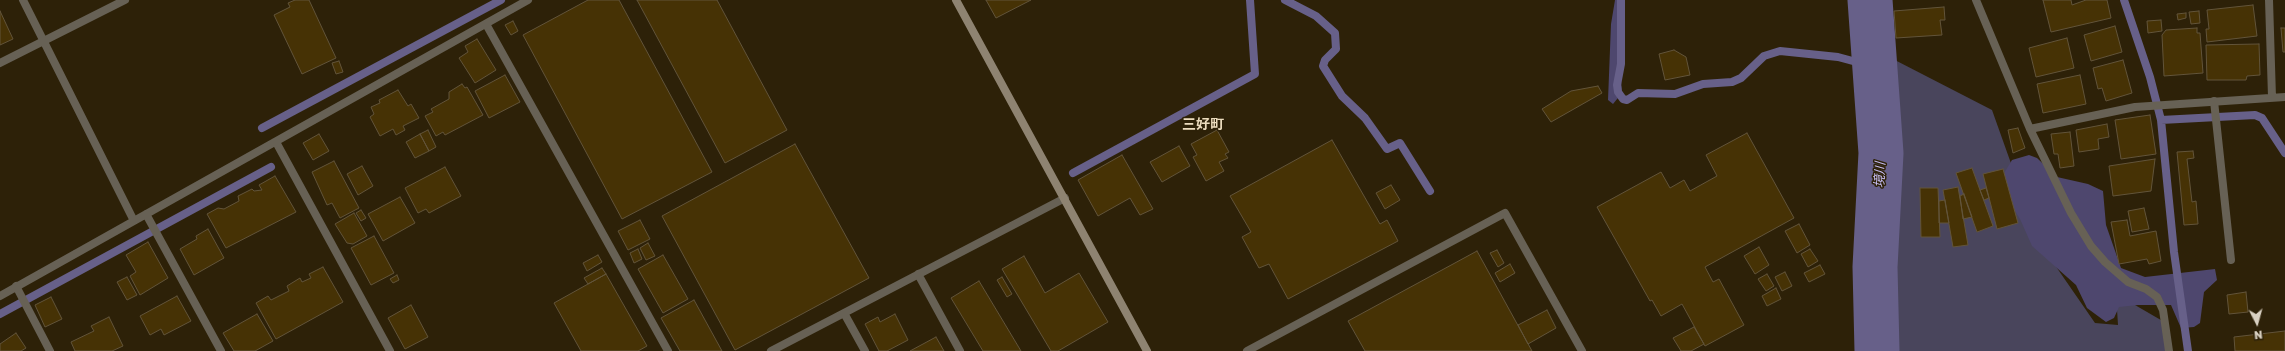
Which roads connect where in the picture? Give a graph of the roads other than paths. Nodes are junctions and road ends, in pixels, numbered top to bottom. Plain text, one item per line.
1 (23, 0) edge
2 (125, 0) edge
3 (528, 0) edge
4 (956, 0) edge
5 (1976, 0) edge
6 (2269, 0) edge
7 (486, 24) junction
8 (43, 41) junction
9 (0, 63) edge
10 (2272, 97) junction
11 (2285, 98) edge
12 (2214, 101) junction
13 (2030, 129) junction
14 (276, 142) junction
15 (1064, 198) junction
16 (146, 214) junction
17 (134, 221) junction
18 (2231, 260) dead end
19 (918, 274) junction
20 (16, 286) junction
21 (0, 296) edge
22 (844, 313) junction
23 (50, 351) edge
24 (221, 351) edge
25 (390, 351) edge
26 (668, 351) edge
27 (771, 351) edge
28 (865, 351) edge
29 (960, 351) edge
30 (1147, 351) edge
31 (1247, 351) edge
32 (1582, 351) edge
33 (2169, 351) edge

1 - 8 street
2 - 8 street
3 - 7 street
4 - 15 street
5 - 13 street
6 - 10 street
7 - 14 street
7 - 26 street
8 - 9 street
8 - 17 street
10 - 11 street
10 - 12 street
12 - 13 street
12 - 18 street
13 - 33 street
14 - 16 street
14 - 25 street
15 - 19 street
15 - 30 street
16 - 17 street
16 - 24 street
17 - 20 street
19 - 22 street
19 - 29 street
20 - 21 street
20 - 23 street
22 - 27 street
22 - 28 street
31 - 32 street

